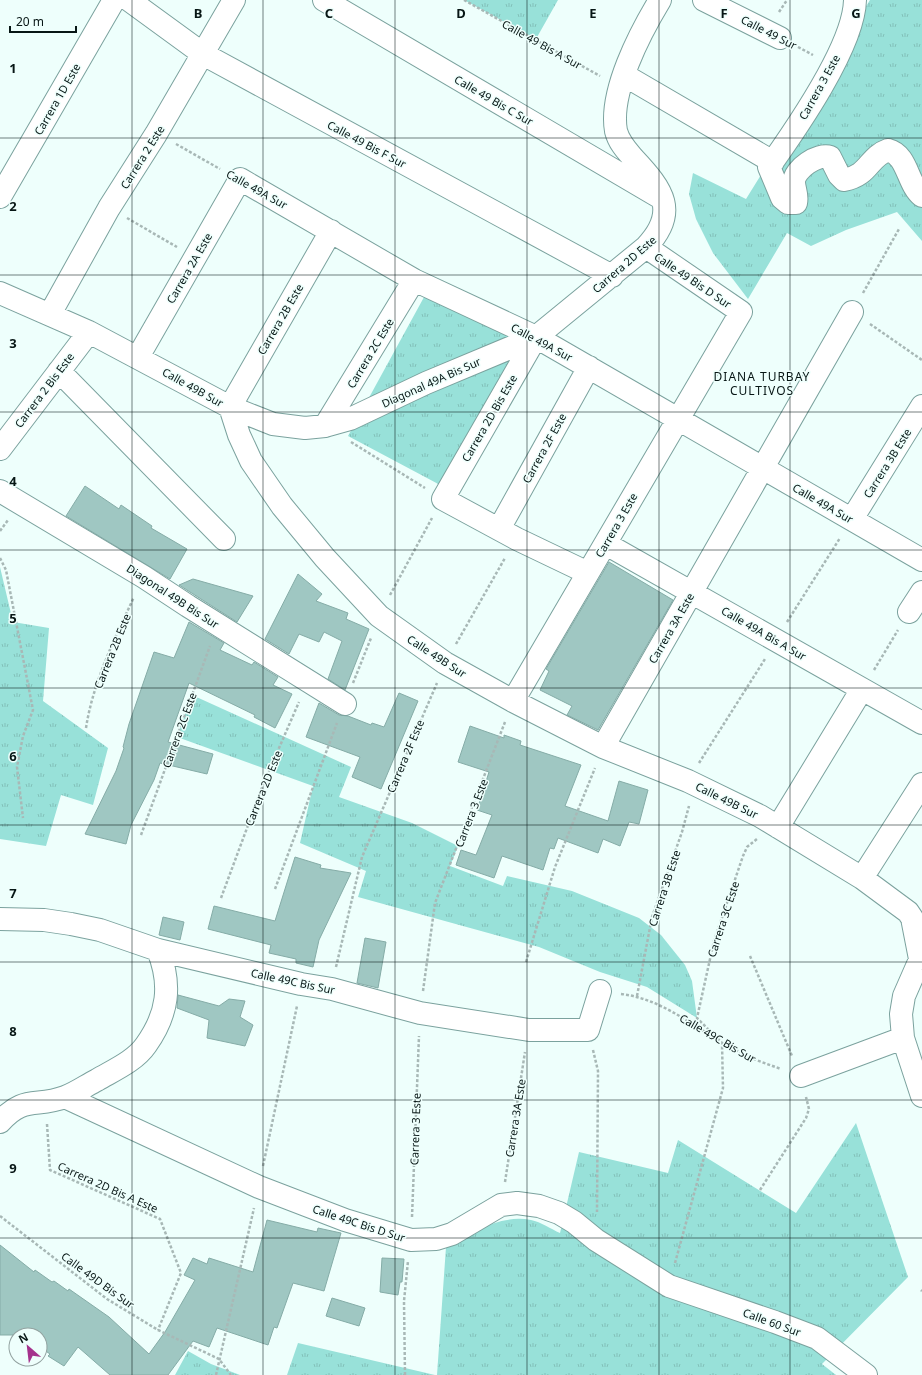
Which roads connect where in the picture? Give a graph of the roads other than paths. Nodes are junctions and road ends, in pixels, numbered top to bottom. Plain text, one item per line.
1 (114, 0) edge
2 (129, 0) edge
3 (234, 0) edge
4 (324, 0) edge
5 (660, 0) edge
6 (704, 0) edge
7 (855, 0) edge
8 (780, 38) road end
9 (203, 54) junction
10 (622, 82) junction
11 (771, 164) junction
12 (240, 179) joint
13 (922, 196) edge
14 (0, 197) edge
15 (663, 199) junction
16 (331, 231) junction
17 (646, 247) junction
18 (612, 276) junction
19 (414, 280) junction
20 (0, 293) edge
21 (740, 312) joint
22 (852, 312) road end
23 (50, 314) junction
24 (89, 332) junction
25 (536, 337) junction
26 (138, 357) junction
27 (589, 367) junction
28 (59, 371) junction
29 (922, 406) edge
30 (230, 407) junction
31 (678, 419) junction
32 (325, 426) junction
33 (0, 449) edge
34 (763, 468) junction
35 (0, 491) edge
36 (852, 519) junction
37 (508, 534) junction
38 (224, 539) dead end
39 (606, 544) junction
40 (922, 560) edge
41 (588, 573) junction
42 (692, 592) junction
43 (922, 592) edge
44 (909, 612) road end
45 (862, 689) junction
46 (513, 701) junction
47 (345, 704) dead end
48 (922, 723) edge
49 (604, 747) junction
50 (922, 784) edge
51 (778, 827) junction
52 (862, 878) junction
53 (0, 919) edge
54 (158, 950) junction
55 (921, 957) edge
56 (600, 991) road end
57 (903, 1038) junction
58 (801, 1076) road end
59 (922, 1096) edge
60 (55, 1099) junction
61 (0, 1122) edge
62 (669, 1286) joint
63 (866, 1375) edge

1 - 14 street, Carrera 1D Este
2 - 9 street, Calle 49 Bis F Sur
3 - 9 street, Carrera 2 Este
4 - 15 street, Calle 49 Bis C Sur
5 - 10 street, Carrera 2D Este
6 - 8 street, Calle 49 Sur
7 - 11 street, Carrera 3 Este
9 - 18 street, Calle 49 Bis F Sur
9 - 23 street, Carrera 2 Este
10 - 11 street
10 - 15 street, Carrera 2D Este
11 - 13 street
12 - 16 street, Calle 49A Sur
12 - 26 street, Carrera 2A Este
15 - 17 street, Carrera 2D Este
16 - 19 street, Calle 49A Sur
16 - 30 street, Carrera 2B Este
17 - 18 street, Carrera 2D Este
17 - 21 street, Calle 49 Bis D Sur
18 - 25 street, Carrera 2D Este
19 - 25 street, Calle 49A Sur
19 - 32 street, Carrera 2C Este
20 - 23 street, Calle 49B Sur
21 - 31 street, Carrera 3 Este
22 - 34 street, Carrera 3A Este
23 - 24 street, Calle 49B Sur
24 - 26 street, Calle 49B Sur
24 - 28 street, Carrera 2 Bis Este
25 - 27 street, Calle 49A Sur
25 - 32 street, Diagonal 49A Bis Sur
25 - 37 street, Carrera 2D Bis Este
26 - 30 street, Calle 49B Sur
27 - 31 street, Calle 49A Sur
27 - 37 street, Carrera 2F Este
28 - 33 street, Carrera 2 Bis Este
28 - 38 street
29 - 36 street, Carrera 3B Este
30 - 32 street, Diagonal 49A Bis Sur
30 - 46 street, Calle 49B Sur
31 - 34 street, Calle 49A Sur
31 - 39 street, Carrera 3 Este
34 - 36 street, Calle 49A Sur
34 - 42 street, Carrera 3A Este
35 - 47 street, Diagonal 49B Bis Sur
36 - 40 street, Calle 49A Sur
37 - 41 street
39 - 41 street, Carrera 3 Este
39 - 42 street, Calle 49A Bis A Sur
41 - 46 street, Carrera 3 Este
42 - 45 street, Calle 49A Bis A Sur
42 - 49 street, Carrera 3A Este
43 - 44 street
45 - 48 street, Calle 49A Bis A Sur
45 - 51 street
46 - 49 street, Calle 49B Sur
49 - 51 street, Calle 49B Sur
50 - 52 street
51 - 52 street, Calle 49B Sur
52 - 55 street, Calle 49B Sur
53 - 54 street, Calle 49C Bis Sur
54 - 56 street, Calle 49C Bis Sur
54 - 60 street
55 - 57 street
57 - 58 street
57 - 59 street
60 - 61 street
60 - 62 street, Calle 49C Bis D Sur
62 - 63 street, Calle 60 Sur

